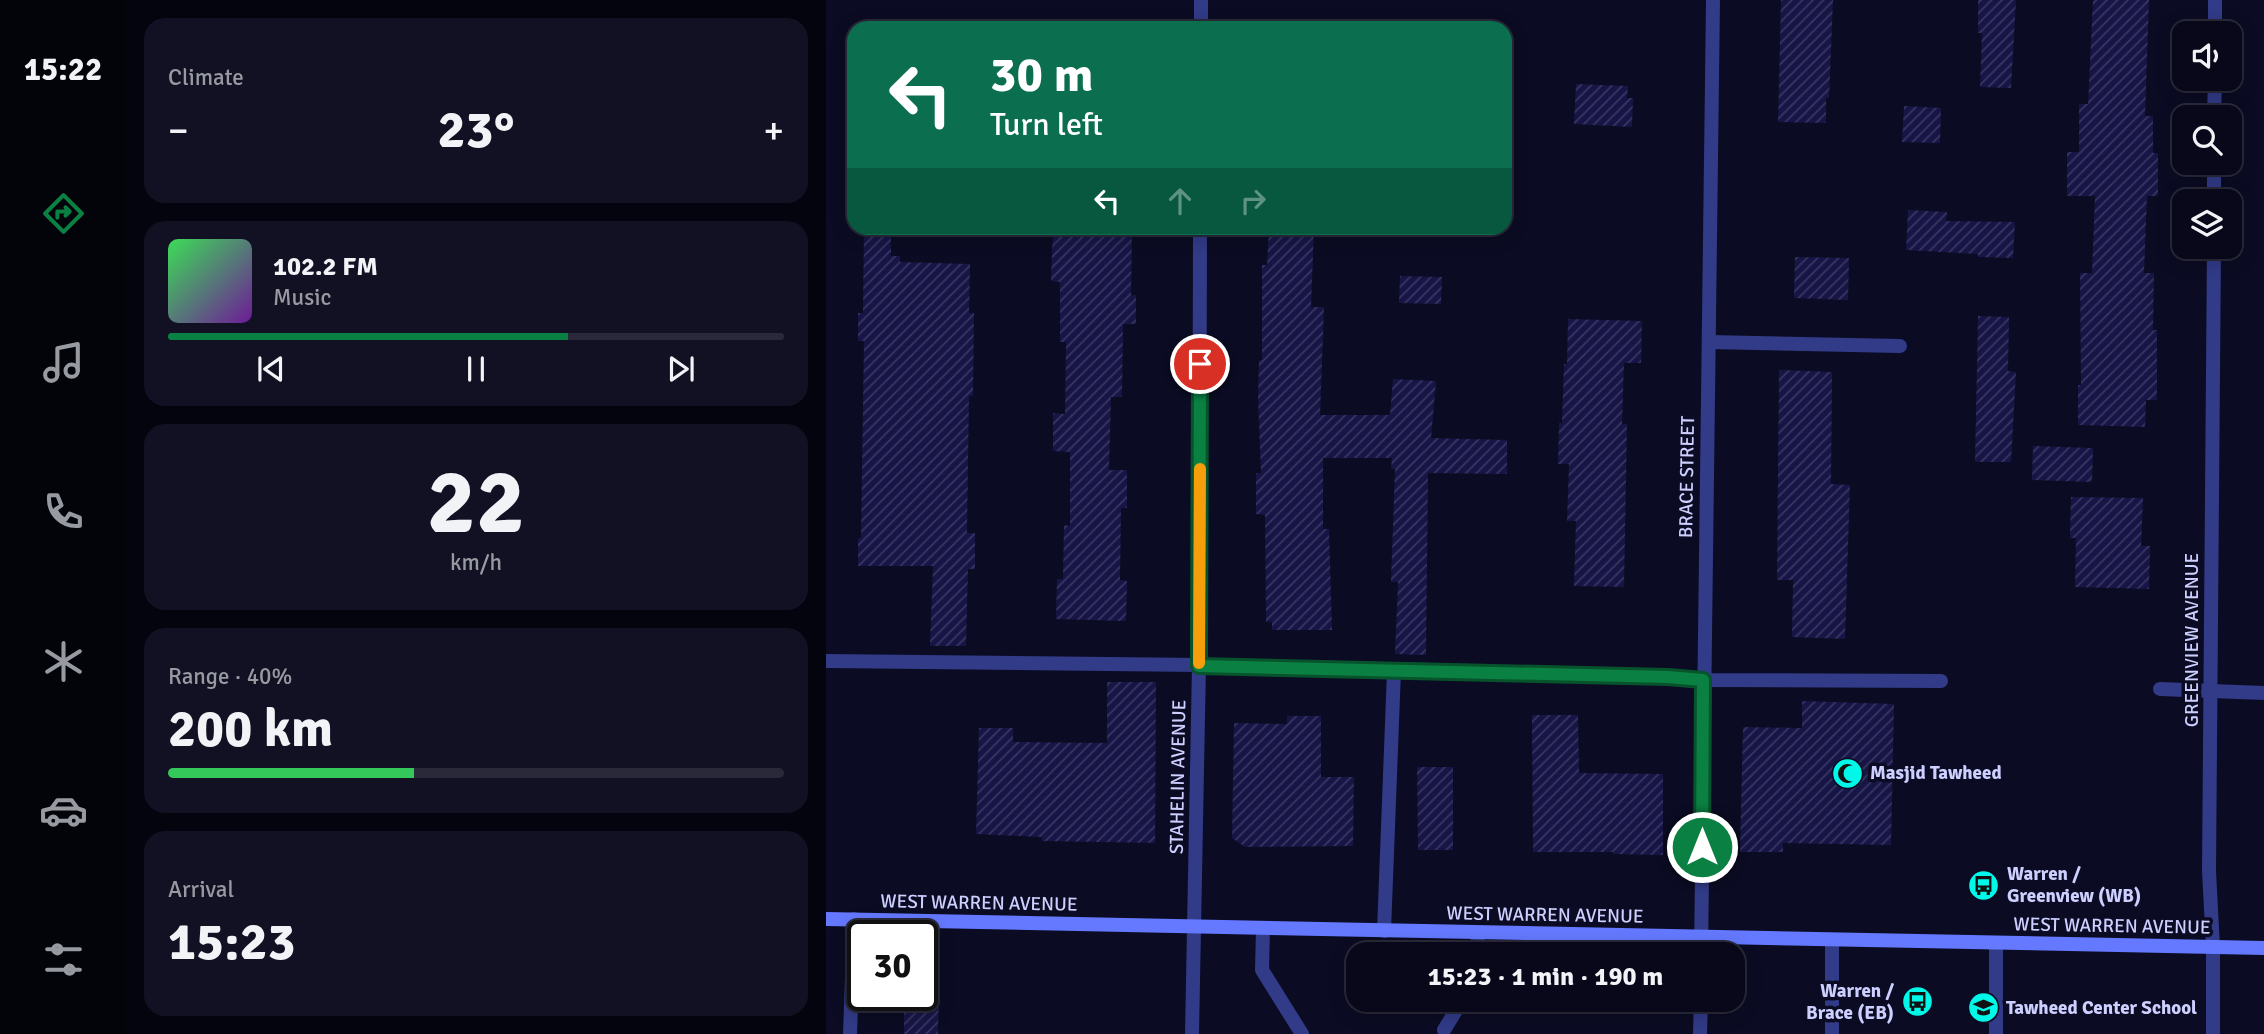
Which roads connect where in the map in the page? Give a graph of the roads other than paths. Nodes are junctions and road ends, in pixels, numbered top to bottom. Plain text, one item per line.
1 (1201, 0) edge
2 (1713, 0) edge
3 (2215, 0) edge
4 (1201, 21) edge
5 (2215, 21) edge
6 (1200, 235) edge
7 (2214, 259) edge
8 (1709, 342) junction
9 (1900, 346) dead end
10 (826, 661) edge
11 (1199, 666) junction
12 (1394, 670) junction
13 (1703, 680) junction
14 (1941, 681) dead end
15 (2160, 689) dead end
16 (2211, 692) junction
17 (2264, 693) edge
18 (826, 919) edge
19 (854, 919) junction
20 (1195, 927) junction
21 (1263, 929) junction
22 (1384, 931) junction
23 (1478, 933) junction
24 (1701, 938) junction
25 (1832, 941) junction
26 (1478, 942) edge
27 (1701, 942) edge
28 (1996, 943) junction
29 (2213, 947) junction
30 (2264, 948) edge
31 (1455, 1012) edge
32 (1701, 1012) edge
33 (1444, 1030) dead end
34 (850, 1034) edge
35 (1192, 1034) edge
36 (1302, 1034) edge
37 (1700, 1034) edge
38 (1832, 1034) edge
39 (1996, 1034) edge
40 (2213, 1034) edge

1 - 4 street
2 - 8 street, BRACE STREET
3 - 5 street
6 - 11 street, STAHELIN AVENUE
7 - 16 street, GREENVIEW AVENUE
8 - 9 street
8 - 13 street, BRACE STREET
10 - 11 street
11 - 12 street
11 - 20 street, STAHELIN AVENUE
12 - 13 street
12 - 22 street
13 - 14 street
13 - 24 street, BRACE STREET
15 - 16 street
16 - 17 street
16 - 29 street, GREENVIEW AVENUE
18 - 19 main road, WEST WARREN AVENUE
19 - 20 main road, WEST WARREN AVENUE
19 - 34 street
20 - 21 main road, WEST WARREN AVENUE
20 - 35 street, STAHELIN AVENUE
21 - 22 main road, WEST WARREN AVENUE
21 - 36 street
22 - 23 main road, WEST WARREN AVENUE
23 - 24 main road, WEST WARREN AVENUE
23 - 26 street
24 - 25 main road, WEST WARREN AVENUE
24 - 27 street, BRACE STREET
25 - 28 main road, WEST WARREN AVENUE
25 - 38 street
28 - 29 main road, WEST WARREN AVENUE
28 - 39 street
29 - 30 main road, WEST WARREN AVENUE
29 - 40 street, GREENVIEW AVENUE
31 - 33 street
32 - 37 street

